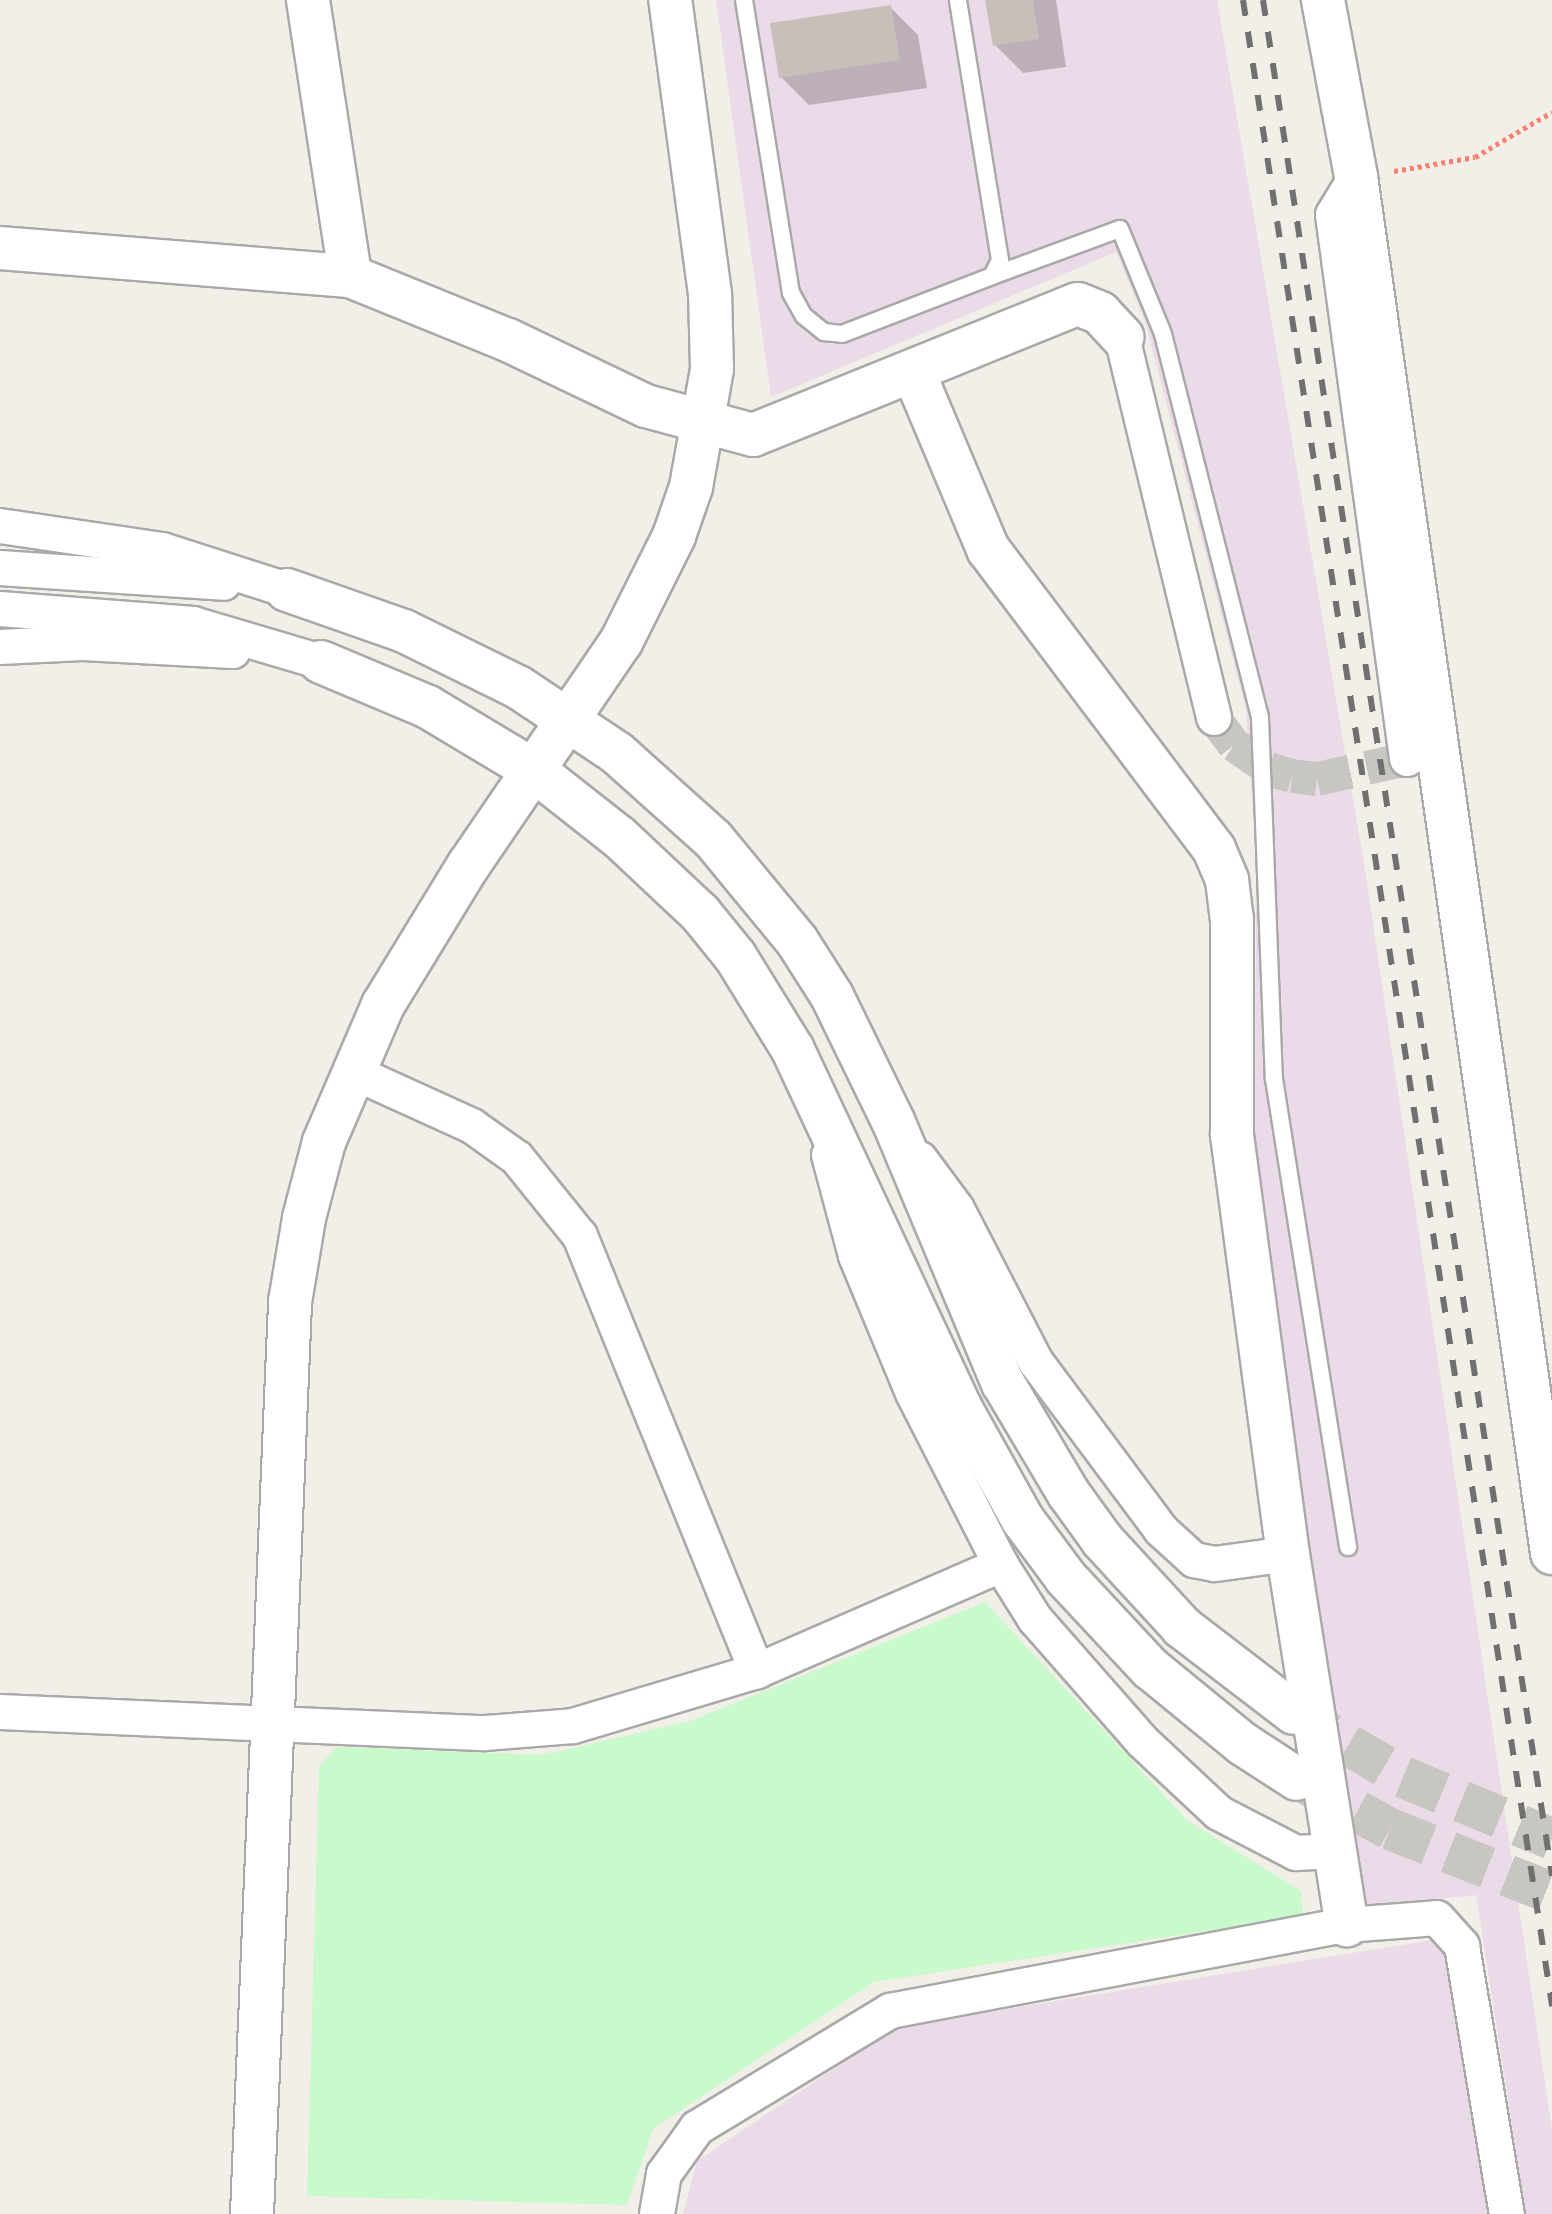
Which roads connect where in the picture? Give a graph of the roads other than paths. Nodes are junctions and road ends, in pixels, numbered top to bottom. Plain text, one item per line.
1 (308, 0) edge
2 (670, 0) edge
3 (744, 0) edge
4 (958, 0) edge
5 (1323, 0) edge
6 (1356, 177) junction
7 (0, 248) edge
8 (350, 276) junction
9 (992, 276) junction
10 (1122, 337) joint
11 (914, 373) junction
12 (705, 425) junction
13 (0, 526) edge
14 (0, 568) edge
15 (287, 590) junction
16 (0, 609) edge
17 (0, 647) edge
18 (321, 662) junction
19 (1214, 718) tunnel mouth
20 (571, 720) junction
21 (1407, 759) dead end
22 (535, 771) junction
23 (351, 1071) junction
24 (816, 1097) junction
25 (894, 1123) junction
26 (1545, 1429) edge
27 (1348, 1547) dead end
28 (1552, 1553) edge
29 (1288, 1554) junction
30 (1001, 1565) junction
31 (757, 1671) junction
32 (0, 1712) edge
33 (1294, 1713) tunnel mouth
34 (269, 1724) junction
35 (1297, 1779) tunnel mouth
36 (1335, 1851) junction
37 (1347, 1925) junction
38 (252, 2214) edge
39 (657, 2214) edge
40 (1507, 2214) edge

1 - 8 street
2 - 12 street
3 - 9 lane
4 - 9 lane
5 - 6 street
6 - 21 street
6 - 26 street
7 - 8 street
8 - 12 street
9 - 27 lane
10 - 11 street
10 - 19 street
11 - 12 street
11 - 29 street
12 - 20 street
13 - 15 street
14 - 15 street
15 - 20 street
16 - 18 street
17 - 18 street
18 - 22 street
20 - 22 street
20 - 25 street
22 - 23 street
22 - 24 street
23 - 31 street
23 - 34 street
24 - 30 street
24 - 35 street
25 - 29 street
25 - 33 street
26 - 28 street
29 - 36 street
30 - 31 street
30 - 36 street
31 - 34 street
32 - 34 street
34 - 38 street
36 - 37 street
37 - 39 street
37 - 40 street

